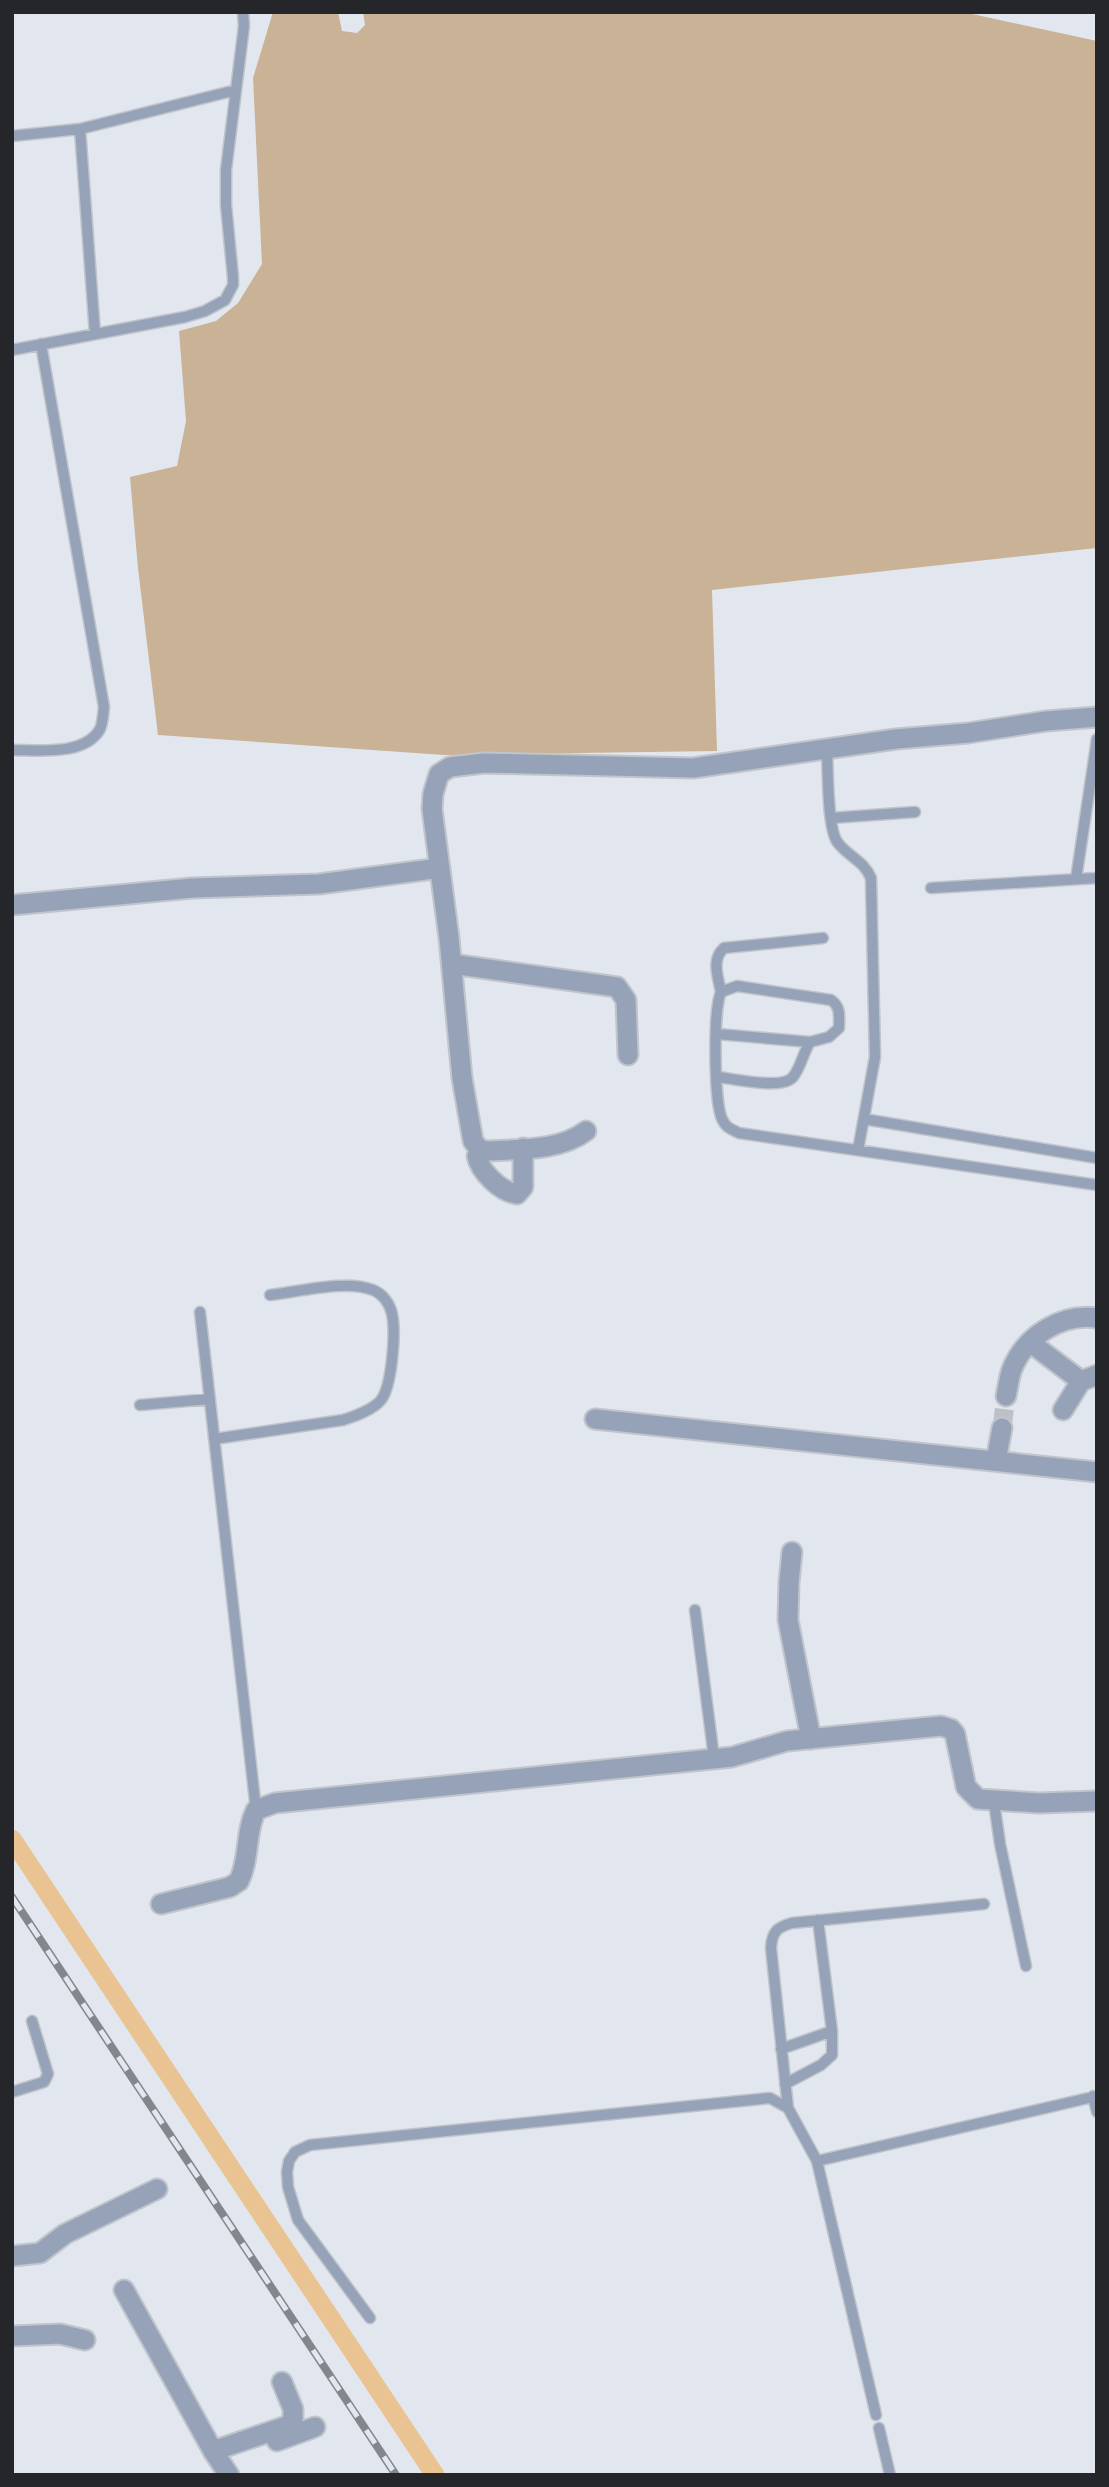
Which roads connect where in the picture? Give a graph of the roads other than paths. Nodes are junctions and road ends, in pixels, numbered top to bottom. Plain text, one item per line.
1 (243, 12) edge
2 (236, 90) junction
3 (80, 129) junction
4 (12, 136) edge
5 (95, 334) junction
6 (41, 344) junction
7 (12, 350) edge
8 (1097, 716) edge
9 (1097, 739) edge
10 (12, 750) edge
11 (827, 750) junction
12 (915, 812) dead end
13 (831, 818) junction
14 (440, 868) junction
15 (1097, 878) edge
16 (1076, 879) junction
17 (931, 888) dead end
18 (12, 905) edge
19 (823, 938) dead end
20 (452, 964) junction
21 (721, 992) junction
22 (716, 1034) junction
23 (810, 1042) junction
24 (628, 1055) dead end
25 (718, 1077) junction
26 (864, 1119) junction
27 (586, 1131) dead end
28 (523, 1148) junction
29 (480, 1150) junction
30 (858, 1150) junction
31 (1097, 1158) edge
32 (1097, 1185) edge
33 (270, 1295) dead end
34 (200, 1312) dead end
35 (1097, 1318) edge
36 (1031, 1343) junction
37 (1089, 1378) edge
38 (1006, 1396) tunnel mouth
39 (210, 1399) junction
40 (140, 1405) dead end
41 (1063, 1410) dead end
42 (595, 1419) dead end
43 (1002, 1428) tunnel mouth
44 (214, 1439) junction
45 (996, 1461) junction
46 (1097, 1472) edge
47 (792, 1552) dead end
48 (695, 1610) dead end
49 (811, 1739) junction
50 (714, 1758) junction
51 (994, 1801) junction
52 (1097, 1801) edge
53 (256, 1810) junction
54 (161, 1904) dead end
55 (984, 1904) dead end
56 (818, 1920) junction
57 (1026, 1966) dead end
58 (32, 2021) dead end
59 (832, 2031) junction
60 (782, 2049) junction
61 (785, 2084) junction
62 (12, 2092) edge
63 (1095, 2096) edge
64 (788, 2108) junction
65 (1097, 2112) edge
66 (817, 2161) junction
67 (157, 2189) dead end
68 (12, 2256) edge
69 (124, 2290) dead end
70 (370, 2318) dead end
71 (12, 2336) edge
72 (85, 2340) dead end
73 (282, 2382) dead end
74 (876, 2415) dead end
75 (315, 2427) dead end
76 (879, 2428) dead end
77 (220, 2463) edge
78 (890, 2475) edge

1 - 2 lane
2 - 3 lane
2 - 5 lane
3 - 4 lane
3 - 5 lane
5 - 6 lane
6 - 7 lane
6 - 10 lane
8 - 11 street
9 - 16 lane
11 - 13 lane
11 - 14 street
12 - 13 lane
13 - 26 lane
14 - 18 street
14 - 20 street
15 - 16 lane
16 - 17 lane
19 - 21 lane
20 - 24 street
20 - 29 street
21 - 22 lane
21 - 23 lane
22 - 23 lane
22 - 25 lane
23 - 25 lane
25 - 30 lane
26 - 30 lane
26 - 31 lane
27 - 28 street
28 - 29 street
28 - 29 street
30 - 32 lane
33 - 44 lane
34 - 39 lane
35 - 36 street
36 - 37 street
36 - 38 street
37 - 41 street
39 - 40 lane
39 - 44 lane
42 - 45 street
43 - 45 street
44 - 53 lane
45 - 46 street
47 - 49 street
48 - 50 lane
49 - 50 street
49 - 51 street
50 - 53 street
51 - 52 street
51 - 57 lane
53 - 54 street
55 - 56 lane
56 - 59 lane
56 - 60 lane
58 - 62 lane
59 - 60 lane
59 - 61 lane
60 - 61 lane
61 - 64 lane
63 - 65 lane
63 - 66 lane
64 - 66 lane
64 - 70 lane
66 - 74 lane
67 - 68 street
69 - 77 street
71 - 72 street
73 - 77 street
75 - 77 street
76 - 78 lane

